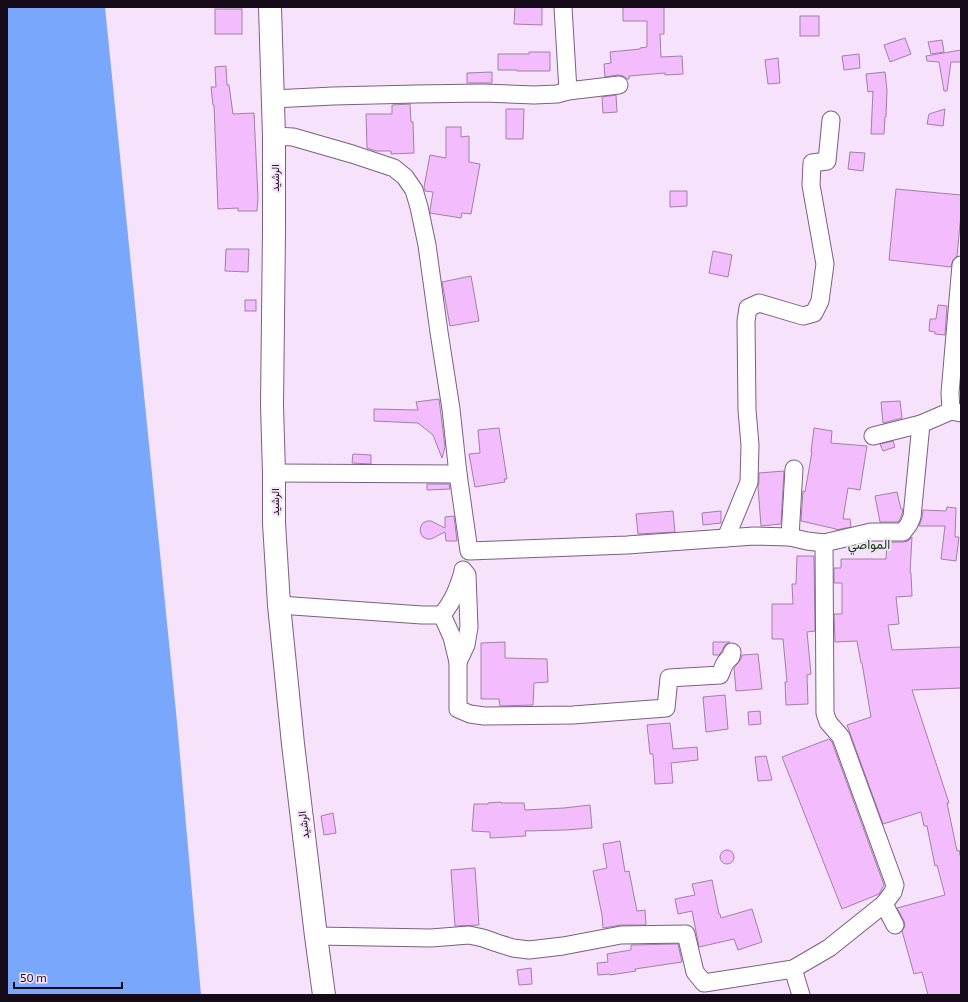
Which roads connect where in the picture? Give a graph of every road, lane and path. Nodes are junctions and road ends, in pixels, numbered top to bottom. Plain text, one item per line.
1 (270, 7) edge
2 (563, 7) edge
3 (619, 85) dead end
4 (568, 91) junction
5 (273, 99) junction
6 (831, 120) dead end
7 (274, 136) junction
8 (961, 265) edge
9 (956, 412) edge
10 (921, 424) junction
11 (873, 436) dead end
12 (794, 469) dead end
13 (274, 473) junction
14 (458, 474) junction
15 (790, 537) junction
16 (726, 538) junction
17 (824, 544) junction
18 (469, 551) junction
19 (463, 570) junction
20 (279, 605) junction
21 (442, 615) junction
22 (732, 652) dead end
23 (458, 662) junction
24 (884, 904) junction
25 (895, 925) dead end
26 (316, 936) junction
27 (793, 969) junction
28 (324, 995) edge
29 (801, 995) edge

1 - 5 main road, الرشيد
2 - 4 street
3 - 4 street
4 - 5 street
5 - 7 main road, الرشيد
6 - 16 street
7 - 13 main road, الرشيد
7 - 14 street
8 - 9 street
9 - 10 street
10 - 11 street
10 - 17 street
12 - 15 street
13 - 14 street
13 - 20 main road, الرشيد
14 - 18 street
15 - 16 street
15 - 17 street
16 - 18 street
17 - 24 street
18 - 19 street
19 - 21 street
19 - 23 street
20 - 21 street
20 - 26 main road, الرشيد
21 - 23 street
22 - 23 street
24 - 25 street
24 - 27 street
26 - 27 street
26 - 28 main road, الرشيد
27 - 29 street

